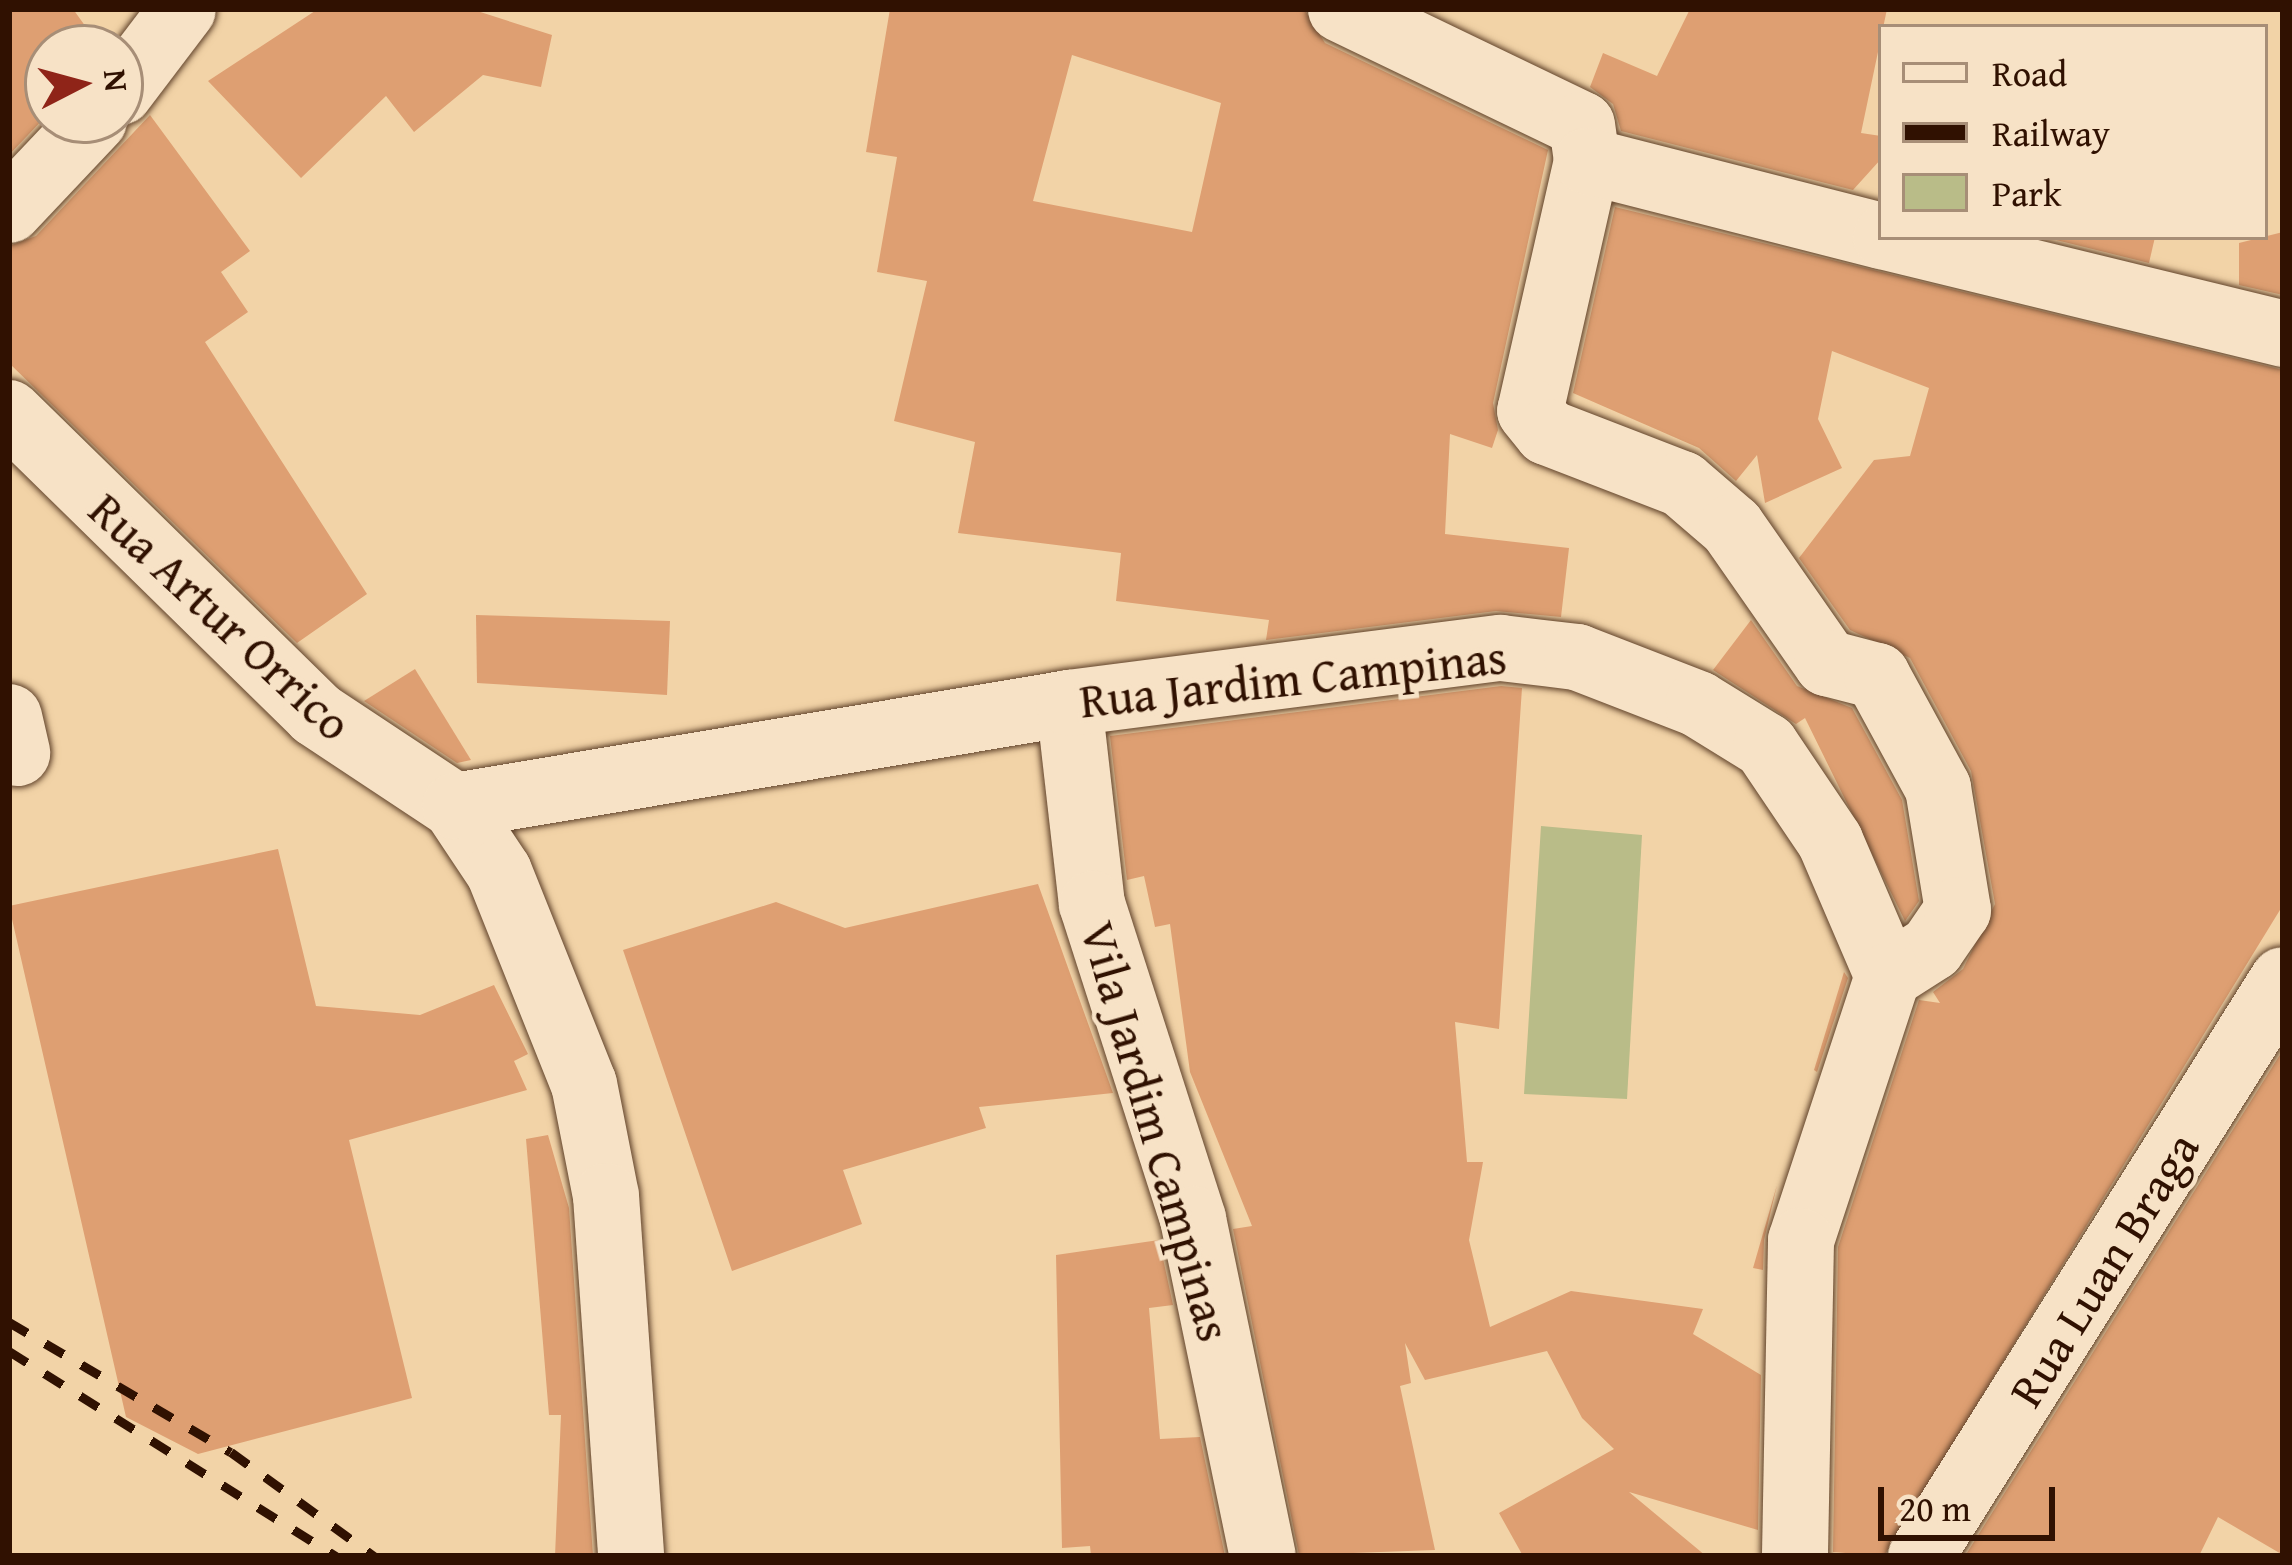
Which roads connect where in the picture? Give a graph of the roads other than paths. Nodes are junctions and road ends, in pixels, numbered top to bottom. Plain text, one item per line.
1 (230, 9) edge
2 (1341, 9) edge
3 (152, 52) edge
4 (72, 144) edge
5 (1587, 161) junction
6 (9, 211) edge
7 (1878, 234) edge
8 (1900, 240) edge
9 (2283, 334) edge
10 (9, 412) edge
11 (1070, 703) junction
12 (455, 806) junction
13 (1888, 976) junction
14 (2283, 980) edge
15 (631, 1556) edge
16 (1263, 1556) edge
17 (1795, 1556) edge
18 (1921, 1556) edge

1 - 3 street
2 - 5 street
4 - 6 street
5 - 7 street
5 - 13 street
8 - 9 street
10 - 12 street, Rua Artur Orrico
11 - 12 street, Rua Jardim Campinas
11 - 13 street, Rua Jardim Campinas
11 - 16 street, Vila Jardim Campinas
12 - 15 street, Rua Artur Orrico
13 - 17 street
14 - 18 street, Rua Luan Braga

